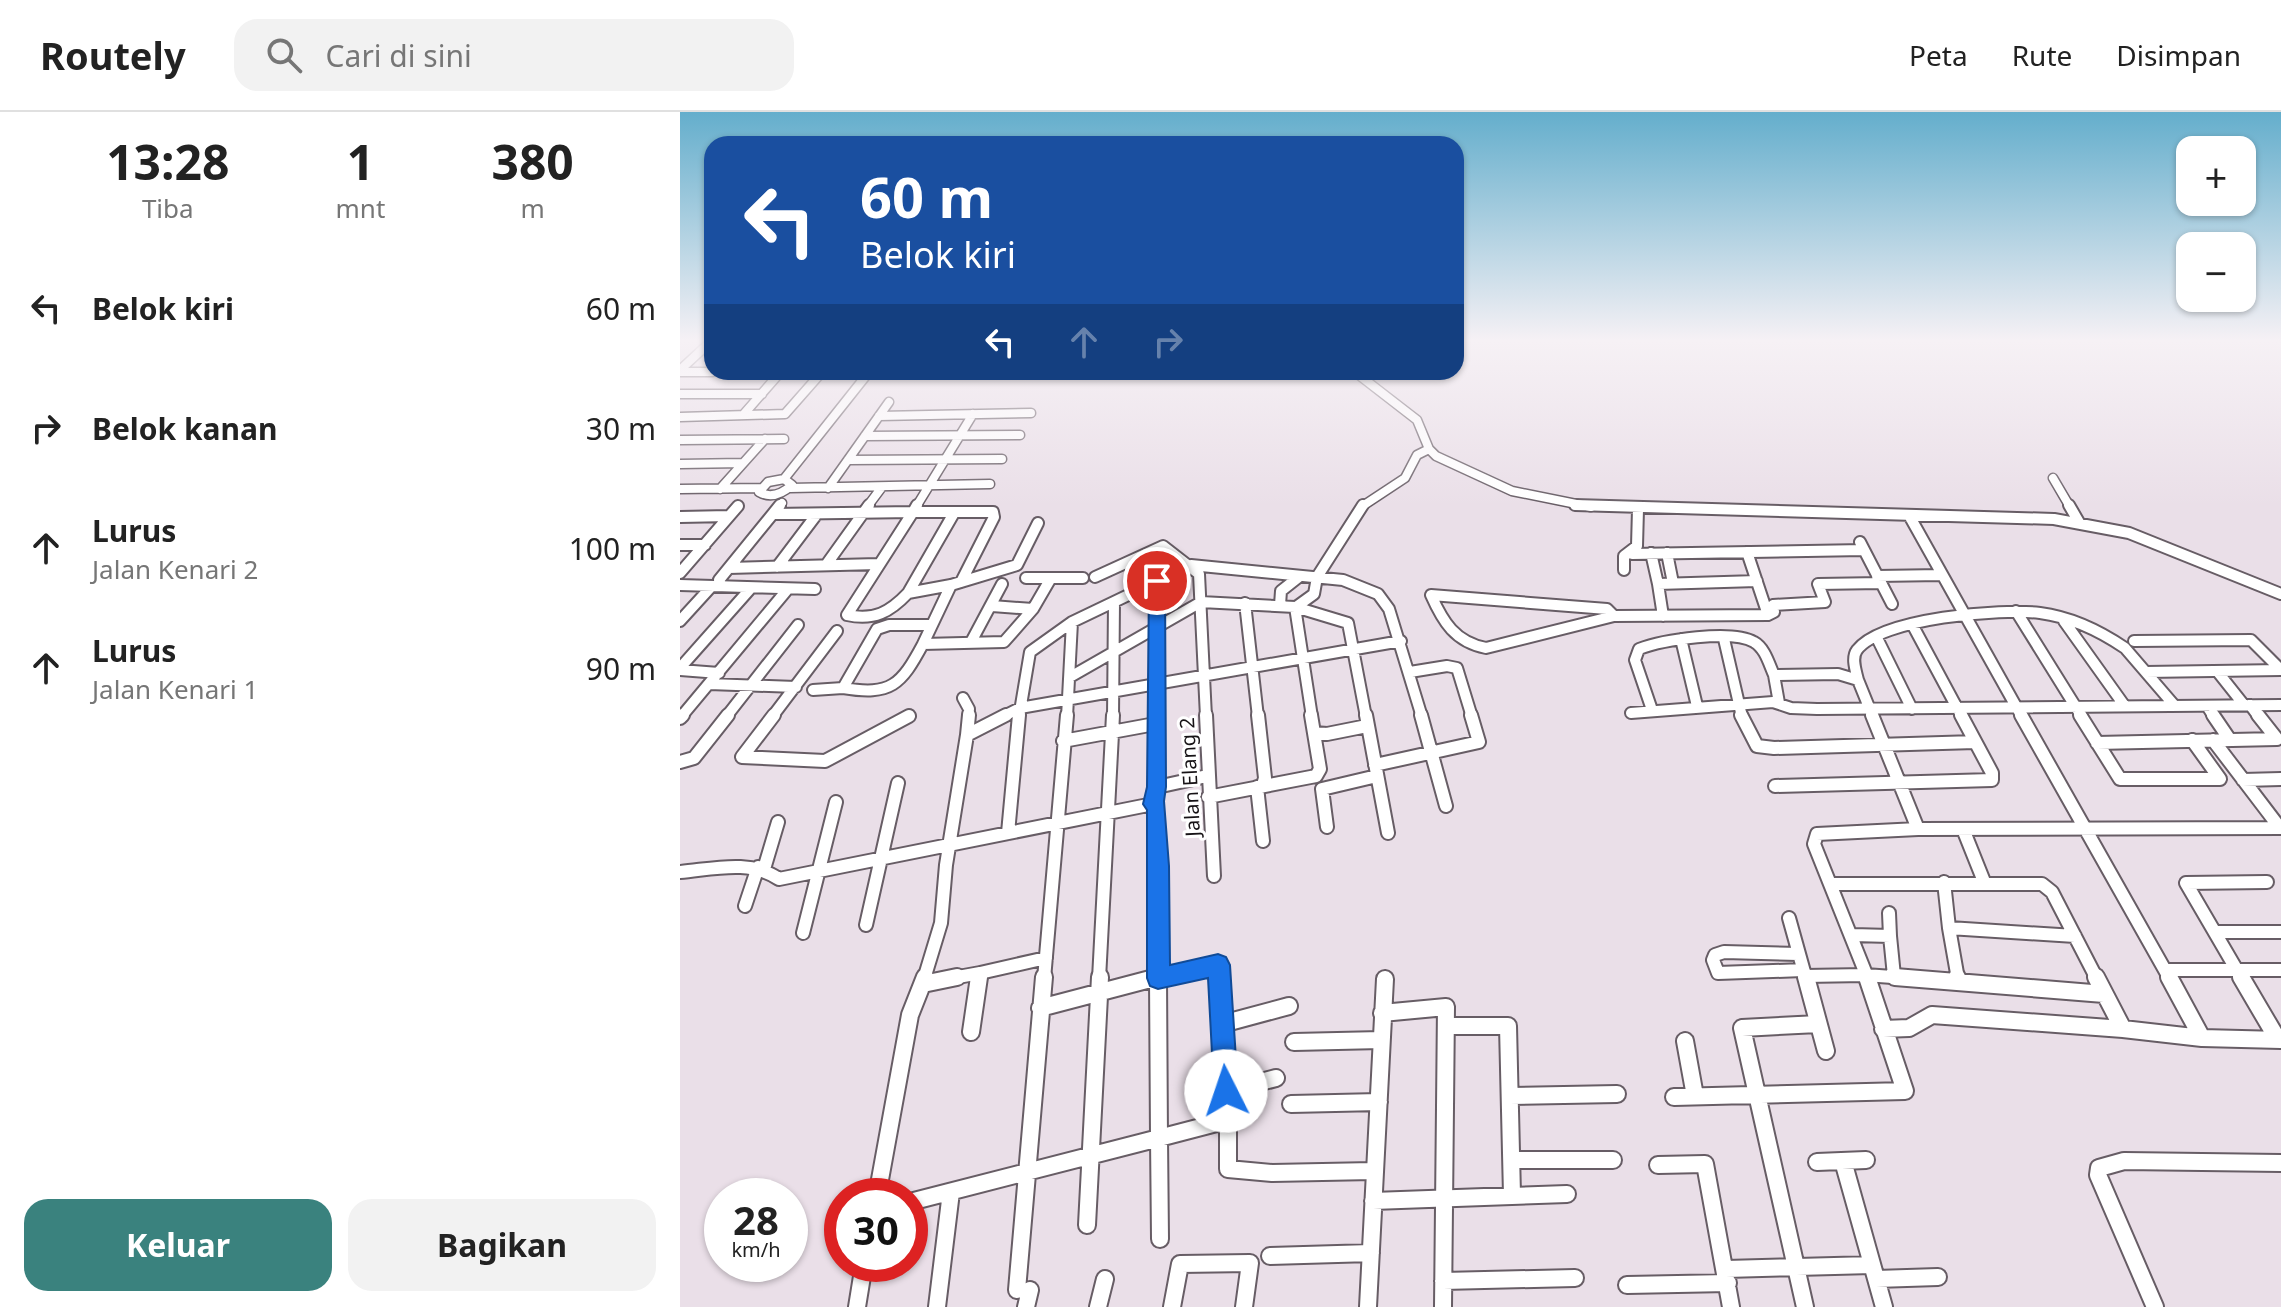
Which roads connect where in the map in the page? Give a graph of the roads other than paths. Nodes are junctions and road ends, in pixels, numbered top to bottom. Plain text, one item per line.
1 (761, 395) edge
2 (802, 395) edge
3 (851, 395) edge
4 (1384, 395) edge
5 (889, 402) dead end
6 (1031, 413) dead end
7 (973, 414) junction
8 (743, 415) junction
9 (879, 416) junction
10 (680, 417) edge
11 (960, 435) junction
12 (1020, 435) dead end
13 (865, 436) junction
14 (765, 439) junction
15 (784, 439) dead end
16 (680, 440) edge
17 (1429, 449) junction
18 (945, 459) junction
19 (1002, 459) dead end
20 (848, 460) junction
21 (743, 463) junction
22 (680, 464) edge
23 (2053, 478) dead end
24 (784, 479) junction
25 (990, 484) dead end
26 (929, 486) junction
27 (882, 487) junction
28 (761, 488) junction
29 (790, 488) junction
30 (828, 488) junction
31 (680, 489) edge
32 (720, 489) junction
33 (782, 503) dead end
34 (738, 506) dead end
35 (1638, 509) junction
36 (913, 512) junction
37 (864, 513) junction
38 (954, 513) junction
39 (773, 514) junction
40 (817, 514) junction
41 (729, 516) junction
42 (680, 517) edge
43 (1910, 517) junction
44 (1038, 523) dead end
45 (2080, 524) junction
46 (680, 545) edge
47 (705, 545) junction
48 (1747, 552) junction
49 (1651, 553) junction
50 (1667, 553) junction
51 (1632, 554) dead end
52 (878, 564) junction
53 (826, 565) junction
54 (1191, 565) junction
55 (777, 567) junction
56 (729, 568) junction
57 (1624, 570) dead end
58 (680, 573) edge
59 (1941, 575) junction
60 (1300, 576) junction
61 (1095, 577) dead end
62 (1317, 577) junction
63 (1026, 578) dead end
64 (1051, 578) junction
65 (1083, 578) dead end
66 (1879, 580) junction
67 (1157, 581) junction
68 (1757, 581) junction
69 (956, 583) junction
70 (1673, 583) junction
71 (715, 584) junction
72 (1002, 584) dead end
73 (1658, 584) junction
74 (680, 585) edge
75 (751, 588) junction
76 (815, 589) dead end
77 (787, 590) junction
78 (908, 593) junction
79 (2281, 594) edge
80 (1114, 602) junction
81 (1201, 602) junction
82 (1245, 603) junction
83 (1892, 604) dead end
84 (1280, 605) junction
85 (992, 606) junction
86 (1295, 607) junction
87 (1587, 608) junction
88 (1033, 609) junction
89 (2016, 611) junction
90 (1768, 615) junction
91 (1963, 615) junction
92 (1614, 616) junction
93 (1663, 616) junction
94 (2061, 617) junction
95 (680, 621) edge
96 (1072, 622) junction
97 (1588, 623) junction
98 (1912, 624) junction
99 (798, 625) dead end
100 (932, 625) junction
101 (1156, 628) junction
102 (837, 631) dead end
103 (1876, 636) junction
104 (1681, 639) junction
105 (1724, 639) junction
106 (1401, 641) junction
107 (2134, 641) dead end
108 (971, 642) junction
109 (923, 644) junction
110 (1352, 649) junction
111 (1115, 652) junction
112 (1303, 658) junction
113 (1253, 667) junction
114 (680, 669) edge
115 (2217, 671) junction
116 (1410, 672) junction
117 (2146, 672) junction
118 (719, 673) junction
119 (1774, 675) junction
120 (1203, 676) junction
121 (1070, 677) junction
122 (1858, 680) junction
123 (709, 684) junction
124 (1156, 685) junction
125 (751, 687) junction
126 (796, 687) junction
127 (843, 688) junction
128 (813, 690) dead end
129 (1114, 691) junction
130 (963, 698) dead end
131 (1068, 700) junction
132 (686, 702) edge
133 (1739, 703) junction
134 (1779, 703) junction
135 (2124, 705) junction
136 (2174, 705) junction
137 (2247, 705) junction
138 (2281, 705) edge
139 (1697, 706) junction
140 (2077, 706) junction
141 (2207, 706) junction
142 (2018, 707) junction
143 (1020, 708) junction
144 (1959, 708) junction
145 (1871, 709) junction
146 (1912, 709) junction
147 (1652, 710) junction
148 (1631, 713) dead end
149 (909, 716) dead end
150 (680, 718) edge
151 (1155, 724) junction
152 (1367, 726) junction
153 (1112, 731) junction
154 (1314, 733) junction
155 (967, 735) junction
156 (2192, 740) junction
157 (2213, 740) junction
158 (2230, 740) junction
159 (1063, 741) junction
160 (1975, 742) junction
161 (1884, 743) junction
162 (2097, 743) junction
163 (1430, 753) junction
164 (680, 762) edge
165 (1376, 770) junction
166 (1207, 776) junction
167 (2281, 779) edge
168 (2243, 780) junction
169 (1901, 782) junction
170 (898, 783) dead end
171 (1260, 786) junction
172 (1775, 786) dead end
173 (1157, 787) junction
174 (1208, 797) junction
175 (836, 802) dead end
176 (1153, 804) junction
177 (1446, 806) dead end
178 (1106, 814) junction
179 (778, 822) dead end
180 (1055, 824) junction
181 (1327, 827) dead end
182 (2089, 828) junction
183 (2281, 828) edge
184 (1918, 829) junction
185 (1963, 829) junction
186 (1008, 833) junction
187 (1388, 833) dead end
188 (1263, 841) dead end
189 (949, 845) junction
190 (881, 860) junction
191 (761, 868) junction
192 (680, 872) edge
193 (819, 872) junction
194 (1214, 876) dead end
195 (1944, 882) junction
196 (2267, 882) dead end
197 (1833, 884) junction
198 (1985, 884) junction
199 (745, 906) dead end
200 (1889, 913) dead end
201 (1789, 918) dead end
202 (866, 925) dead end
203 (1949, 928) junction
204 (2215, 932) junction
205 (2281, 932) edge
206 (803, 933) dead end
207 (1853, 935) junction
208 (1890, 936) junction
209 (2075, 936) junction
210 (1798, 954) junction
211 (1046, 958) junction
212 (2166, 970) junction
213 (2237, 970) junction
214 (2281, 970) edge
215 (980, 973) junction
216 (1804, 973) junction
217 (1865, 975) junction
218 (1894, 976) junction
219 (1158, 978) junction
220 (1385, 979) dead end
221 (1958, 981) junction
222 (923, 984) junction
223 (2104, 994) junction
224 (1097, 995) junction
225 (1289, 1006) dead end
226 (1040, 1008) junction
227 (1382, 1013) junction
228 (1222, 1024) junction
229 (1818, 1024) junction
230 (1446, 1026) junction
231 (1883, 1029) junction
232 (2123, 1029) junction
233 (971, 1032) dead end
234 (2202, 1038) junction
235 (1381, 1040) junction
236 (2280, 1040) edge
237 (1685, 1041) dead end
238 (1294, 1042) dead end
239 (1826, 1051) dead end
240 (1276, 1078) dead end
241 (1226, 1091) junction
242 (1757, 1093) junction
243 (1617, 1094) dead end
244 (1510, 1096) junction
245 (1695, 1096) junction
246 (1674, 1097) dead end
247 (1379, 1102) junction
248 (1291, 1104) dead end
249 (1228, 1120) junction
250 (1158, 1138) junction
251 (1089, 1156) junction
252 (1512, 1160) junction
253 (1613, 1160) dead end
254 (1866, 1160) dead end
255 (1843, 1161) junction
256 (1817, 1162) dead end
257 (2281, 1163) edge
258 (1658, 1165) dead end
259 (1373, 1171) junction
260 (1026, 1172) junction
261 (880, 1178) edge
262 (951, 1192) junction
263 (1567, 1194) dead end
264 (1512, 1195) junction
265 (1445, 1197) junction
266 (928, 1198) edge
267 (1373, 1201) junction
268 (1087, 1225) dead end
269 (1160, 1239) dead end
270 (1371, 1253) junction
271 (1270, 1256) dead end
272 (1796, 1266) junction
273 (1874, 1272) junction
274 (1727, 1276) junction
275 (1938, 1277) dead end
276 (1575, 1278) dead end
277 (1105, 1279) dead end
278 (1443, 1281) junction
279 (861, 1282) edge
280 (1627, 1285) dead end
281 (1024, 1296) edge
282 (857, 1307) edge
283 (937, 1307) edge
284 (1098, 1307) edge
285 (1172, 1307) edge
286 (1244, 1307) edge
287 (1368, 1307) edge
288 (1443, 1307) edge
289 (1731, 1307) edge
290 (1805, 1307) edge
291 (1884, 1307) edge
292 (2155, 1307) edge

1 - 8 street
2 - 8 street
3 - 24 street
4 - 17 street
5 - 9 street
6 - 7 street
7 - 9 street
7 - 11 street
8 - 10 street
9 - 13 street
11 - 12 street
11 - 13 street
11 - 18 street
13 - 20 street
14 - 15 street
14 - 16 street
14 - 21 street
17 - 35 street
17 - 62 street
18 - 19 street
18 - 20 street
18 - 26 street
20 - 30 street
21 - 22 street
21 - 32 street
23 - 45 street
24 - 28 street
24 - 29 street
25 - 26 street
26 - 27 street
26 - 36 street
27 - 30 street
27 - 37 street
28 - 29 street
28 - 32 street
29 - 30 street
31 - 32 street
33 - 39 street
34 - 41 street
35 - 43 street
35 - 57 street
36 - 37 street
36 - 38 street
36 - 52 street
37 - 40 street
37 - 53 street
38 - 69 street
38 - 78 street
39 - 40 street
39 - 56 street
40 - 55 street
41 - 42 street
41 - 47 street
43 - 45 street
43 - 59 street
44 - 69 street
45 - 79 street
46 - 47 street
47 - 58 street
48 - 50 street
48 - 66 street
48 - 68 street
49 - 50 street
49 - 51 street
49 - 73 street
50 - 70 street
52 - 53 street
52 - 78 street
53 - 55 street
54 - 60 street
54 - 61 street
54 - 67 street
54 - 81 street, Jalan Elang 2
55 - 56 street
56 - 71 street
59 - 66 street
59 - 91 street
60 - 62 street
60 - 84 street
62 - 86 street
62 - 106 street
63 - 64 street
64 - 65 street
64 - 88 street
66 - 83 street
66 - 90 street
67 - 80 street
67 - 101 street
68 - 70 street
68 - 90 street
69 - 78 street
69 - 100 street
70 - 73 street
71 - 74 street
71 - 75 street
71 - 95 street
72 - 85 street
73 - 93 street
75 - 77 street
75 - 114 street
76 - 77 street
77 - 118 street
80 - 96 street
80 - 111 street
81 - 82 street
81 - 101 street
81 - 120 street, Jalan Elang 2
82 - 84 street
82 - 113 street
84 - 86 street
85 - 88 street
85 - 108 street
86 - 110 street
86 - 112 street
87 - 92 street
87 - 97 street
87 - 97 street
88 - 108 street
89 - 91 street
89 - 94 street
89 - 140 street
90 - 93 street
91 - 98 street
91 - 142 street
92 - 93 street
92 - 97 street
94 - 117 street
94 - 135 street
96 - 121 street
96 - 143 street
98 - 103 street
98 - 144 street
99 - 125 street
100 - 109 street
100 - 127 street
101 - 111 street
101 - 124 street
102 - 126 street
103 - 122 street
103 - 146 street
104 - 105 street
104 - 139 street
104 - 147 street
105 - 119 street
105 - 133 street
106 - 110 street
106 - 116 street
107 - 115 street
108 - 109 street
109 - 127 street
110 - 112 street
110 - 152 street
111 - 121 street
111 - 129 street
112 - 113 street
112 - 154 street
113 - 120 street
113 - 171 street
114 - 118 street
115 - 117 street
115 - 137 street
116 - 163 street
116 - 163 street
117 - 136 street
118 - 123 street
119 - 122 street
119 - 134 street
120 - 124 street
120 - 166 street, Jalan Elang 2
121 - 131 street
122 - 145 street
123 - 125 street
123 - 132 street
124 - 129 street
124 - 151 street
125 - 126 street
125 - 164 street
126 - 149 street
127 - 128 street
129 - 131 street
129 - 153 street
130 - 155 street
131 - 143 street
131 - 159 street
132 - 150 street
133 - 134 street
133 - 139 street
133 - 161 street
134 - 145 street
135 - 136 street
135 - 140 street
136 - 141 street
137 - 138 street
137 - 141 street
137 - 158 street
139 - 147 street
140 - 142 street
140 - 162 street
141 - 158 street
142 - 144 street
142 - 182 street
143 - 155 street
143 - 186 street
144 - 146 street
144 - 160 street
145 - 146 street
145 - 161 street
147 - 148 street
151 - 153 street
151 - 173 street
152 - 154 street
152 - 165 street
153 - 159 street
153 - 178 street
154 - 171 street
155 - 189 street
156 - 157 street
156 - 162 street
156 - 162 street
157 - 158 street
157 - 168 street
159 - 180 street
160 - 161 street
160 - 169 street
161 - 169 street
163 - 165 street
163 - 177 street
165 - 181 street
165 - 187 street
166 - 173 street
166 - 174 street, Jalan Elang 2
167 - 168 street
168 - 183 street
169 - 172 street
169 - 184 street
170 - 190 street
171 - 174 street
171 - 188 street
173 - 176 street
174 - 194 street, Jalan Elang 2
175 - 193 street
176 - 178 street
176 - 219 street
178 - 180 street
178 - 224 street
179 - 191 street
180 - 186 street
180 - 211 street
182 - 183 street
182 - 185 street
182 - 212 street
184 - 185 street
184 - 197 street
185 - 198 street
186 - 189 street
189 - 190 street
189 - 222 street
190 - 193 street
190 - 202 street
191 - 192 street
191 - 193 street
191 - 199 street
193 - 206 street
195 - 197 street
195 - 198 street
195 - 203 street
196 - 204 street
197 - 207 street
198 - 209 street
200 - 208 street
201 - 210 street
203 - 209 street
203 - 221 street
204 - 205 street
204 - 213 street
207 - 208 street
207 - 217 street
208 - 218 street
209 - 223 street
210 - 216 street
210 - 216 street
211 - 215 street
211 - 226 street
212 - 213 street
212 - 234 street
213 - 214 street
213 - 236 street
215 - 222 street
215 - 233 street
216 - 217 street
216 - 229 street
217 - 218 street
217 - 231 street
218 - 221 street
219 - 224 street
219 - 228 street
219 - 250 street
220 - 227 street
221 - 223 street
222 - 261 street
223 - 232 street
224 - 226 street
224 - 251 street
225 - 228 street
226 - 260 street
227 - 230 street
227 - 235 street
228 - 241 street
229 - 239 street
229 - 242 street
230 - 244 street
230 - 265 street
231 - 232 street
231 - 242 street
232 - 234 street
234 - 236 street
235 - 238 street
235 - 247 street
237 - 245 street
240 - 241 street
241 - 249 street
242 - 245 street
242 - 272 street
243 - 244 street
244 - 252 street
245 - 246 street
247 - 248 street
247 - 259 street
249 - 250 street
249 - 259 street
250 - 251 street
250 - 269 street
251 - 260 street
251 - 268 street
252 - 253 street
252 - 264 street
254 - 255 street
255 - 256 street
255 - 273 street
257 - 292 street
258 - 274 street
259 - 267 street
260 - 262 street
260 - 281 street
262 - 266 street
262 - 283 street
263 - 264 street
264 - 265 street
265 - 267 street
265 - 278 street
267 - 270 street
270 - 271 street
270 - 287 street
272 - 273 street
272 - 274 street
272 - 290 street
273 - 275 street
273 - 291 street
274 - 280 street
274 - 289 street
276 - 278 street
277 - 284 street
278 - 288 street
279 - 282 street
285 - 286 street

